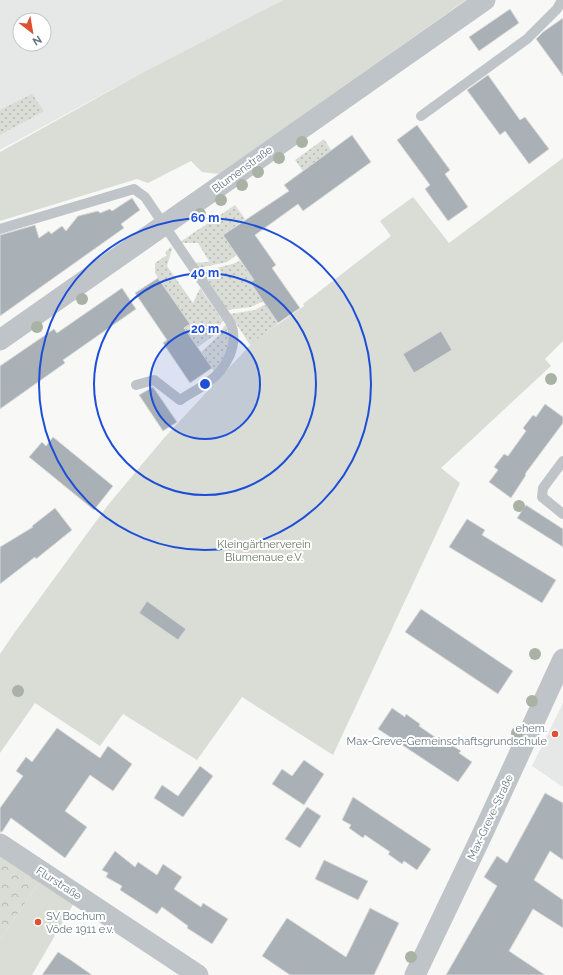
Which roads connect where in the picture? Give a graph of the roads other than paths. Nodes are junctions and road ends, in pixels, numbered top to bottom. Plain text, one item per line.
1 (485, 0) edge
2 (562, 0) edge
3 (421, 116) dead end
4 (164, 226) junction
5 (0, 229) edge
6 (0, 340) edge
7 (136, 385) dead end
8 (563, 462) edge
9 (563, 514) edge
10 (563, 658) edge
11 (0, 844) edge
12 (198, 975) edge
13 (415, 975) edge

1 - 4 street, Blumenstraße
2 - 3 lane
4 - 5 lane
4 - 6 street, Blumenstraße
4 - 7 lane
8 - 9 lane
10 - 13 street, Max-Greve-Straße
11 - 12 street, Flurstraße

